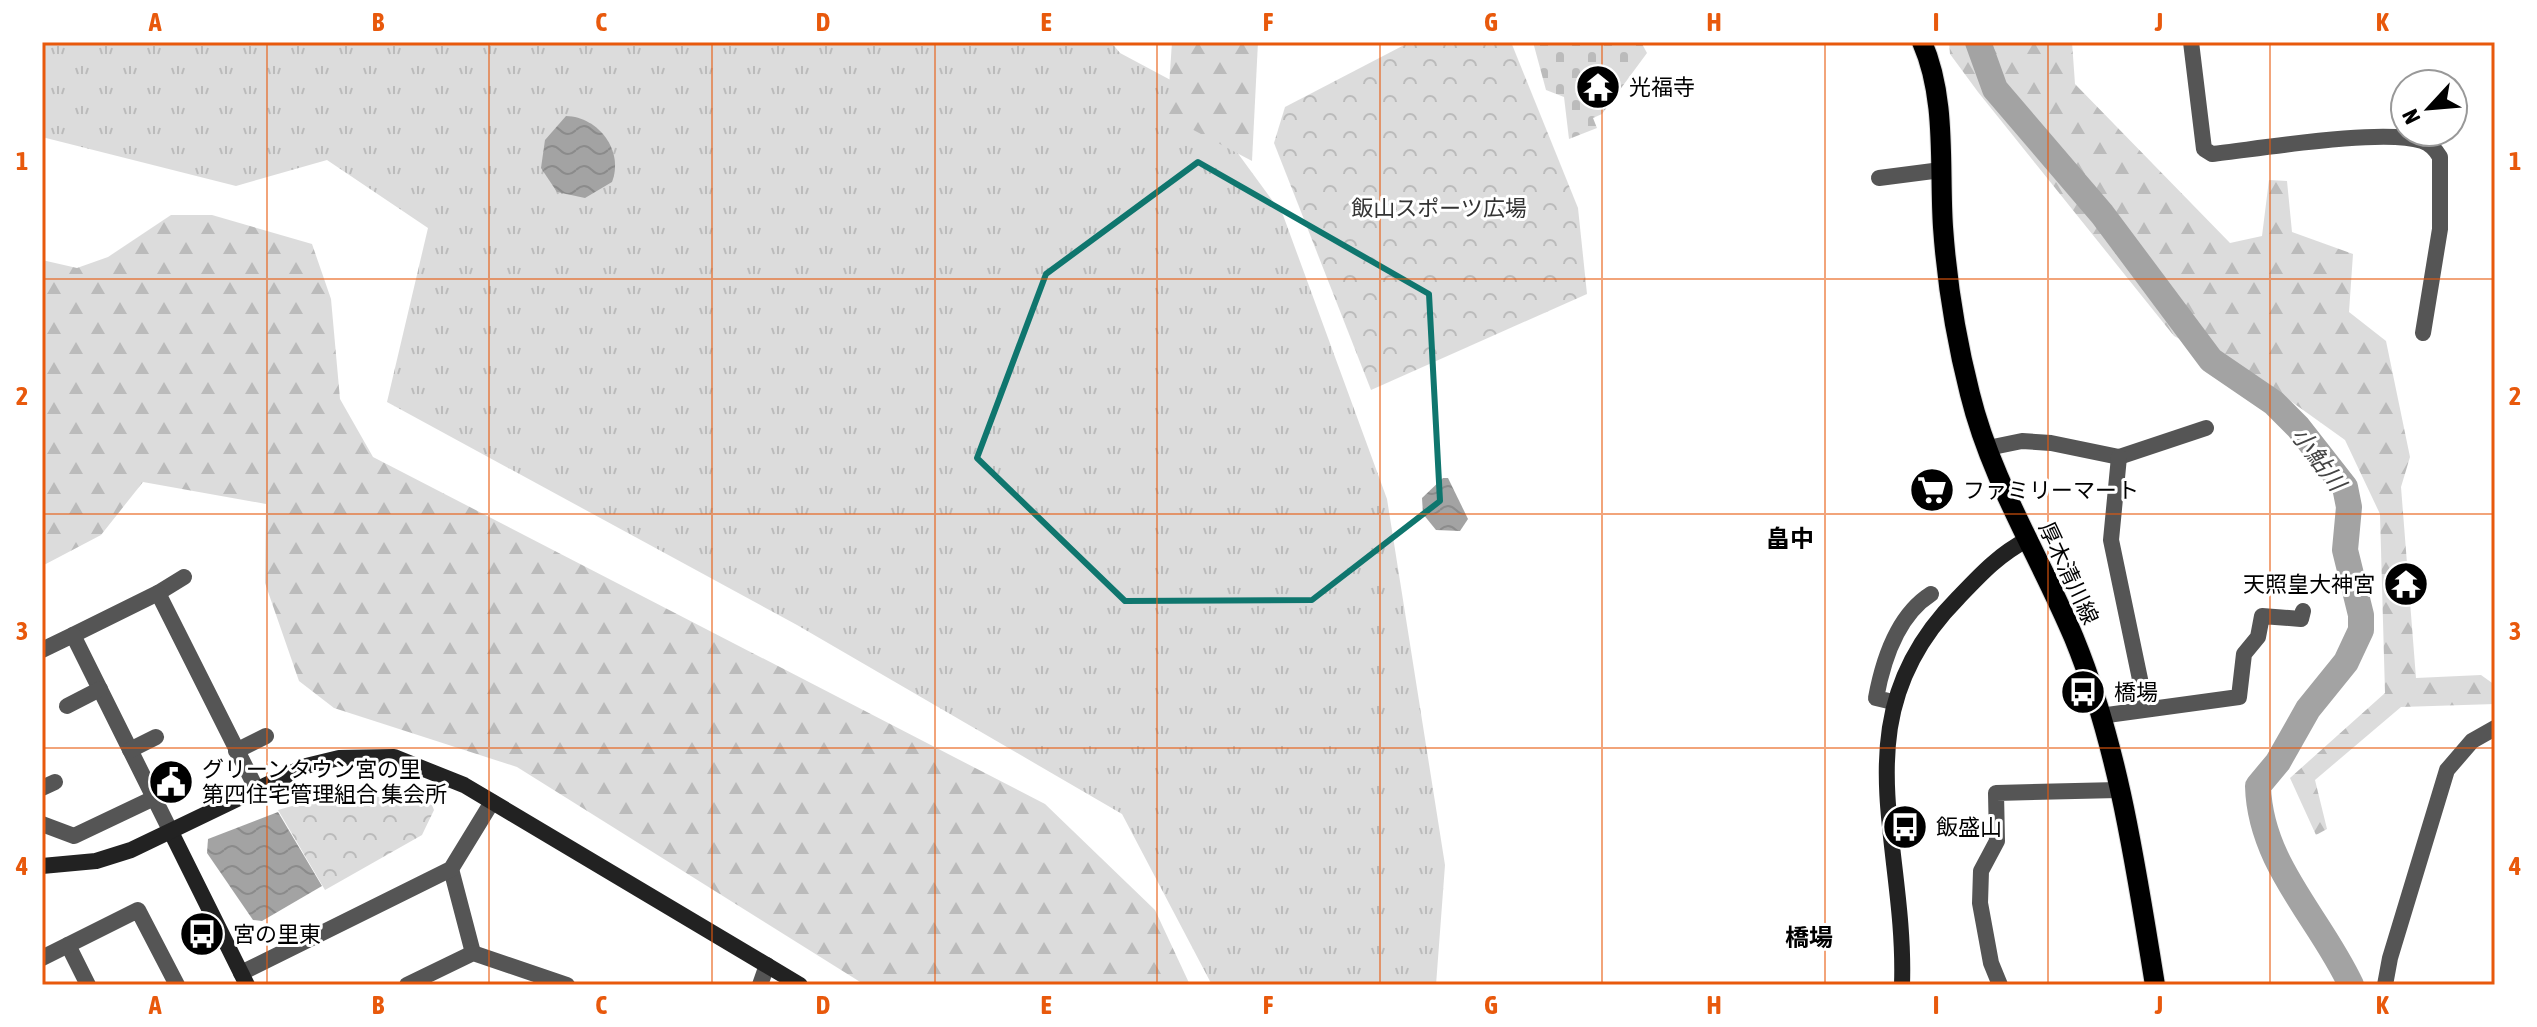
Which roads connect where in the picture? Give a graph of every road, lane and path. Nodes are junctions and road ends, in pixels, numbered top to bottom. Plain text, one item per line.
1 (2191, 42) edge
2 (1925, 44) edge
3 (1941, 170) junction
4 (1879, 178) dead end
5 (2423, 333) dead end
6 (2206, 428) dead end
7 (1988, 448) junction
8 (2119, 457) junction
9 (2027, 540) junction
10 (184, 577) dead end
11 (158, 593) junction
12 (1931, 594) dead end
13 (2301, 618) dead end
14 (73, 635) junction
15 (42, 650) edge
16 (100, 689) junction
17 (1893, 702) junction
18 (67, 706) dead end
19 (2146, 708) junction
20 (2100, 716) junction
21 (2495, 728) edge
22 (266, 736) dead end
23 (156, 737) dead end
24 (130, 750) junction
25 (236, 751) junction
26 (256, 788) junction
27 (2118, 790) junction
28 (154, 798) junction
29 (492, 802) junction
30 (42, 824) edge
31 (171, 832) junction
32 (42, 866) edge
33 (451, 869) junction
34 (68, 945) junction
35 (473, 953) junction
36 (42, 958) edge
37 (767, 965) junction
38 (244, 979) edge
39 (88, 985) edge
40 (177, 985) edge
41 (407, 985) edge
42 (567, 985) edge
43 (760, 985) edge
44 (800, 985) edge
45 (1902, 985) edge
46 (2000, 985) edge
47 (2155, 985) edge
48 (2385, 985) edge

1 - 5 street
2 - 3 main road, 厚木清川線
3 - 4 street
3 - 7 main road, 厚木清川線
6 - 8 street
7 - 8 street
7 - 9 main road, 厚木清川線
8 - 19 street
9 - 17 street
9 - 20 main road, 厚木清川線
10 - 11 street
11 - 14 street
11 - 25 street
12 - 17 street
13 - 19 street
14 - 15 street
14 - 16 street
16 - 18 street
16 - 24 street
17 - 45 street
19 - 20 street
20 - 27 main road, 厚木清川線
21 - 48 street
22 - 25 street
23 - 24 street
24 - 28 street
25 - 26 street
26 - 29 street
26 - 31 street
27 - 46 street
27 - 47 main road, 厚木清川線
28 - 30 street
28 - 31 street
29 - 33 street
29 - 37 street
31 - 32 street
31 - 38 street
33 - 35 street
33 - 38 street
34 - 36 street
34 - 39 street
34 - 40 street
35 - 41 street
35 - 42 street
37 - 43 street
37 - 44 street

